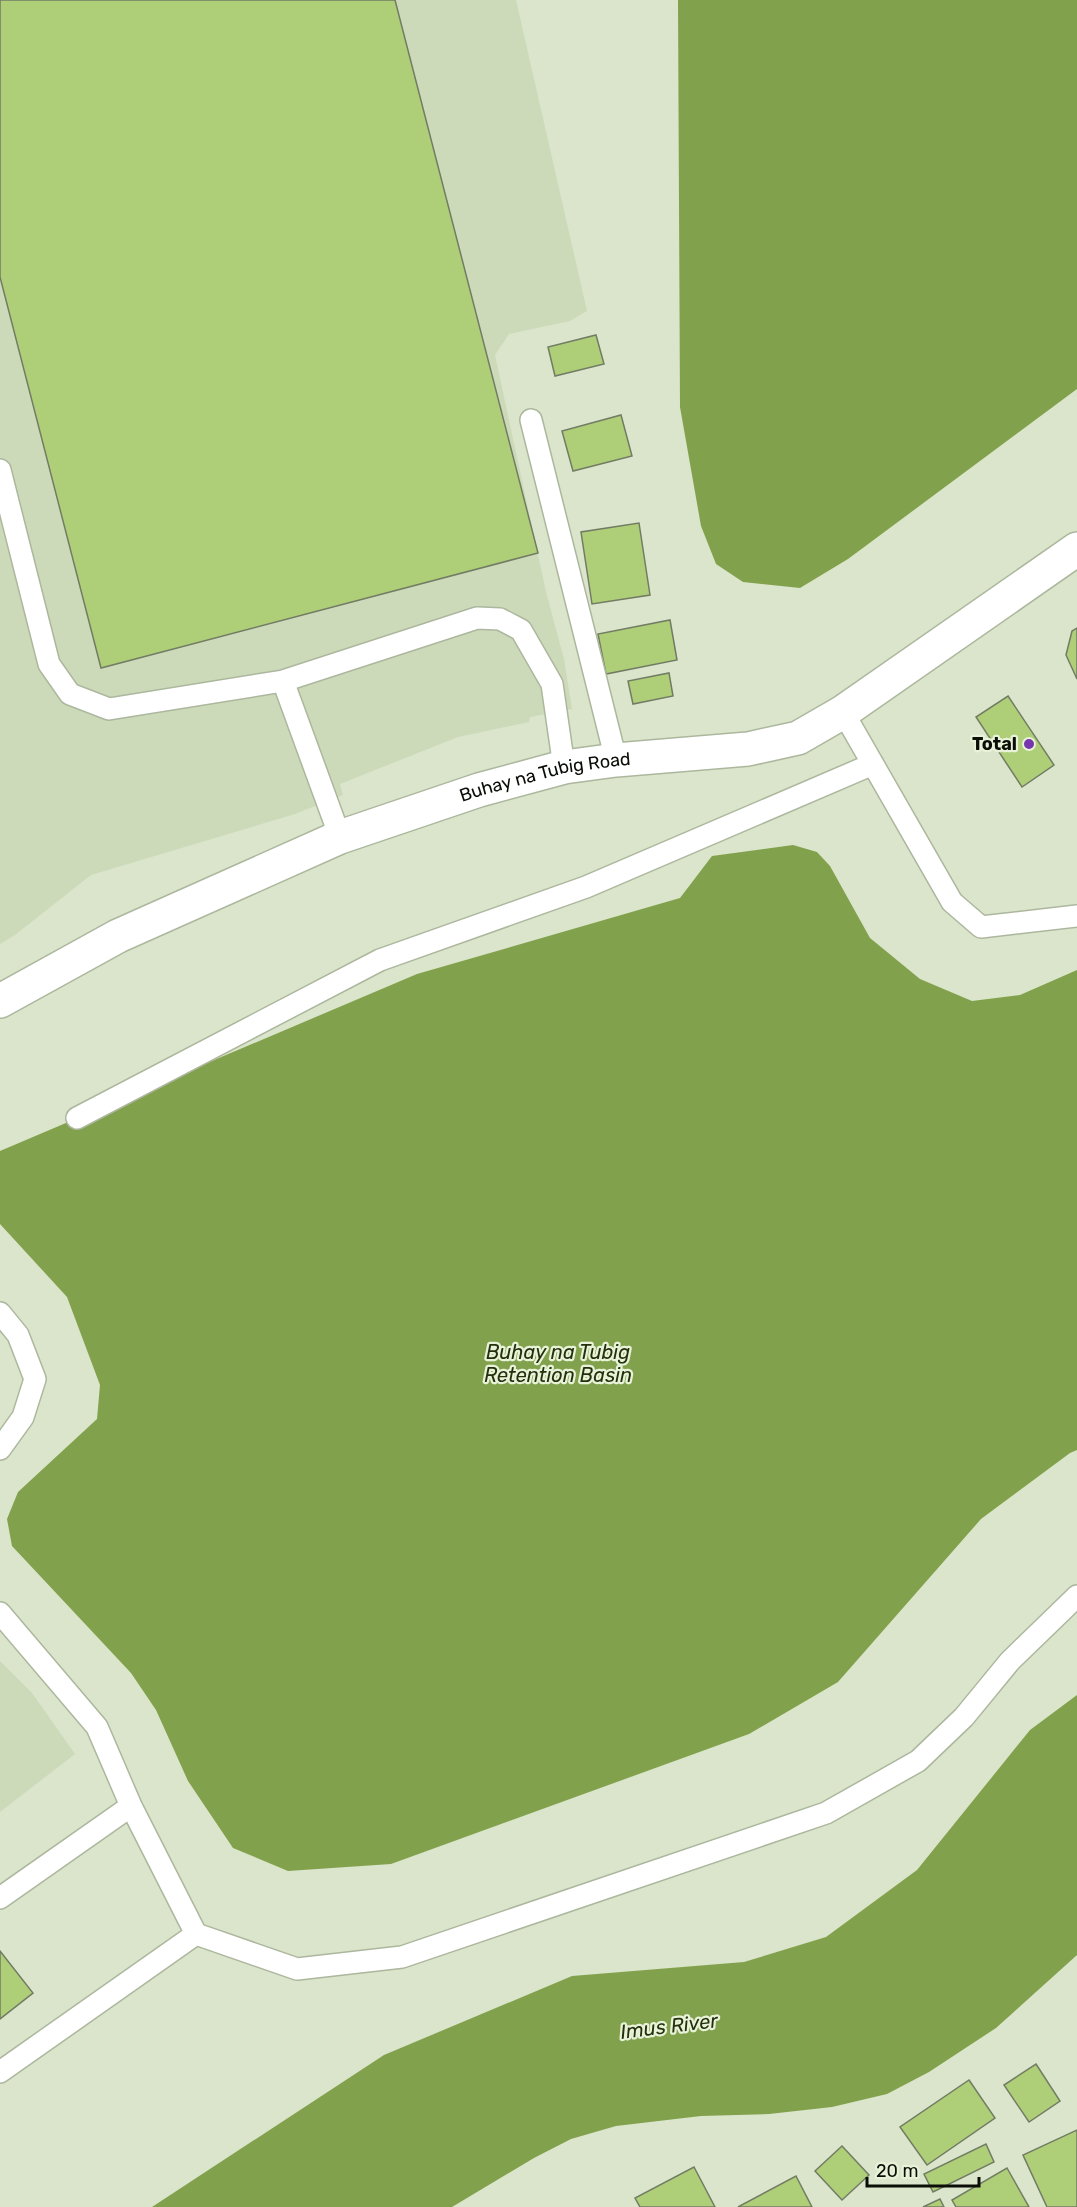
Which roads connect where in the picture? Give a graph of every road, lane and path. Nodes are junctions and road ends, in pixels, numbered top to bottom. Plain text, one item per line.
1 (531, 420) dead end
2 (0, 470) edge
3 (1077, 549) edge
4 (283, 681) junction
5 (843, 712) junction
6 (616, 760) junction
7 (873, 764) junction
8 (564, 766) junction
9 (340, 837) junction
10 (1077, 916) edge
11 (0, 1001) edge
12 (77, 1118) dead end
13 (0, 1313) edge
14 (0, 1449) edge
15 (1077, 1596) edge
16 (0, 1613) edge
17 (131, 1806) junction
18 (0, 1898) edge
19 (196, 1934) junction
20 (0, 2072) edge

1 - 6 lane
2 - 4 lane
3 - 5 main road, Buhay na Tubig Road
4 - 8 lane
4 - 9 lane
5 - 6 main road, Buhay na Tubig Road
5 - 7 lane
6 - 8 main road, Buhay na Tubig Road
7 - 10 lane
7 - 12 lane
8 - 9 main road, Buhay na Tubig Road
9 - 11 main road, Buhay na Tubig Road
13 - 14 lane
15 - 19 lane
16 - 17 lane
17 - 18 lane
17 - 19 lane
19 - 20 lane

